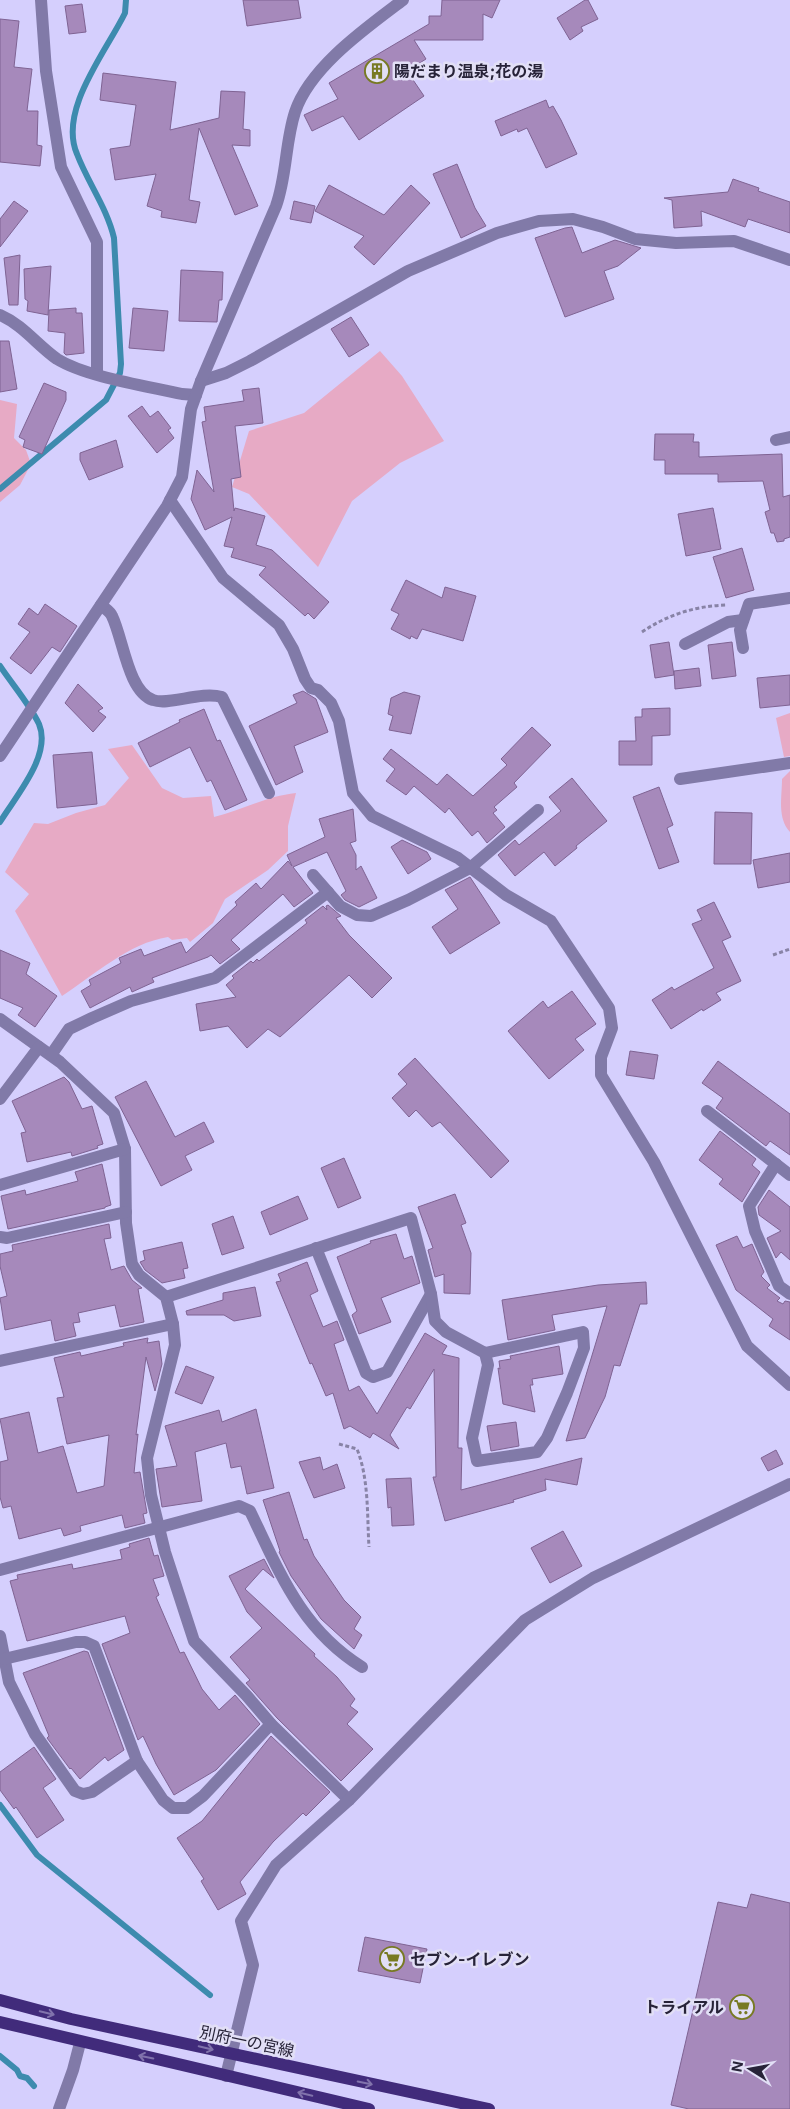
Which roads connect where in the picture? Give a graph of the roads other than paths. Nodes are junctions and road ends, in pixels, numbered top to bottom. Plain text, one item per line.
1 (41, 0) edge
2 (403, 0) edge
3 (790, 260) edge
4 (0, 314) edge
5 (97, 374) junction
6 (201, 381) junction
7 (196, 395) junction
8 (790, 437) edge
9 (776, 440) dead end
10 (170, 500) junction
11 (790, 598) edge
12 (101, 605) junction
13 (743, 620) junction
14 (685, 644) dead end
15 (743, 648) dead end
16 (2, 747) edge
17 (790, 763) edge
18 (680, 779) dead end
19 (269, 793) dead end
20 (538, 810) dead end
21 (470, 868) junction
22 (312, 875) dead end
23 (328, 892) junction
24 (0, 1019) edge
25 (39, 1047) junction
26 (50, 1055) junction
27 (0, 1099) edge
28 (707, 1111) dead end
29 (124, 1149) junction
30 (776, 1164) junction
31 (790, 1175) edge
32 (0, 1185) edge
33 (126, 1212) junction
34 (0, 1236) edge
35 (316, 1248) junction
36 (432, 1294) junction
37 (790, 1294) edge
38 (166, 1297) junction
39 (173, 1324) junction
40 (485, 1353) junction
41 (0, 1361) edge
42 (790, 1385) edge
43 (790, 1484) edge
44 (159, 1526) junction
45 (0, 1570) edge
46 (0, 1636) edge
47 (4, 1659) junction
48 (362, 1667) dead end
49 (271, 1724) junction
50 (137, 1761) junction
51 (348, 1800) junction
52 (0, 2000) edge
53 (0, 2022) edge
54 (80, 2042) junction
55 (230, 2054) junction
56 (226, 2076) junction
57 (59, 2109) edge
58 (369, 2109) edge
59 (489, 2109) edge

1 - 5 street
2 - 6 street
3 - 6 street
4 - 5 street
5 - 7 street
6 - 7 street
7 - 10 street
8 - 9 street
10 - 12 street
10 - 21 street
11 - 13 street
12 - 16 street
12 - 19 street
13 - 14 street
13 - 15 street
17 - 18 street
20 - 21 street
21 - 23 street
21 - 42 street
22 - 23 street
23 - 26 street
24 - 25 street
25 - 26 street
25 - 27 street
26 - 29 street
28 - 30 street
29 - 32 street
29 - 33 street
30 - 31 street
30 - 37 street
33 - 34 street
33 - 38 street
35 - 36 street
35 - 36 street
35 - 38 street
36 - 40 street
38 - 39 street
39 - 41 street
39 - 44 street
40 - 40 street
43 - 51 street
44 - 45 street
44 - 48 street
44 - 49 street
46 - 47 street
47 - 50 street
47 - 50 street
49 - 50 street
49 - 51 street
51 - 55 street
52 -> 55 main road, 別府一の宮線
53 - 54 main road
56 -> 54 main road
54 - 57 street
55 - 56 street
55 -> 59 main road, 別府一の宮線
58 -> 56 main road

